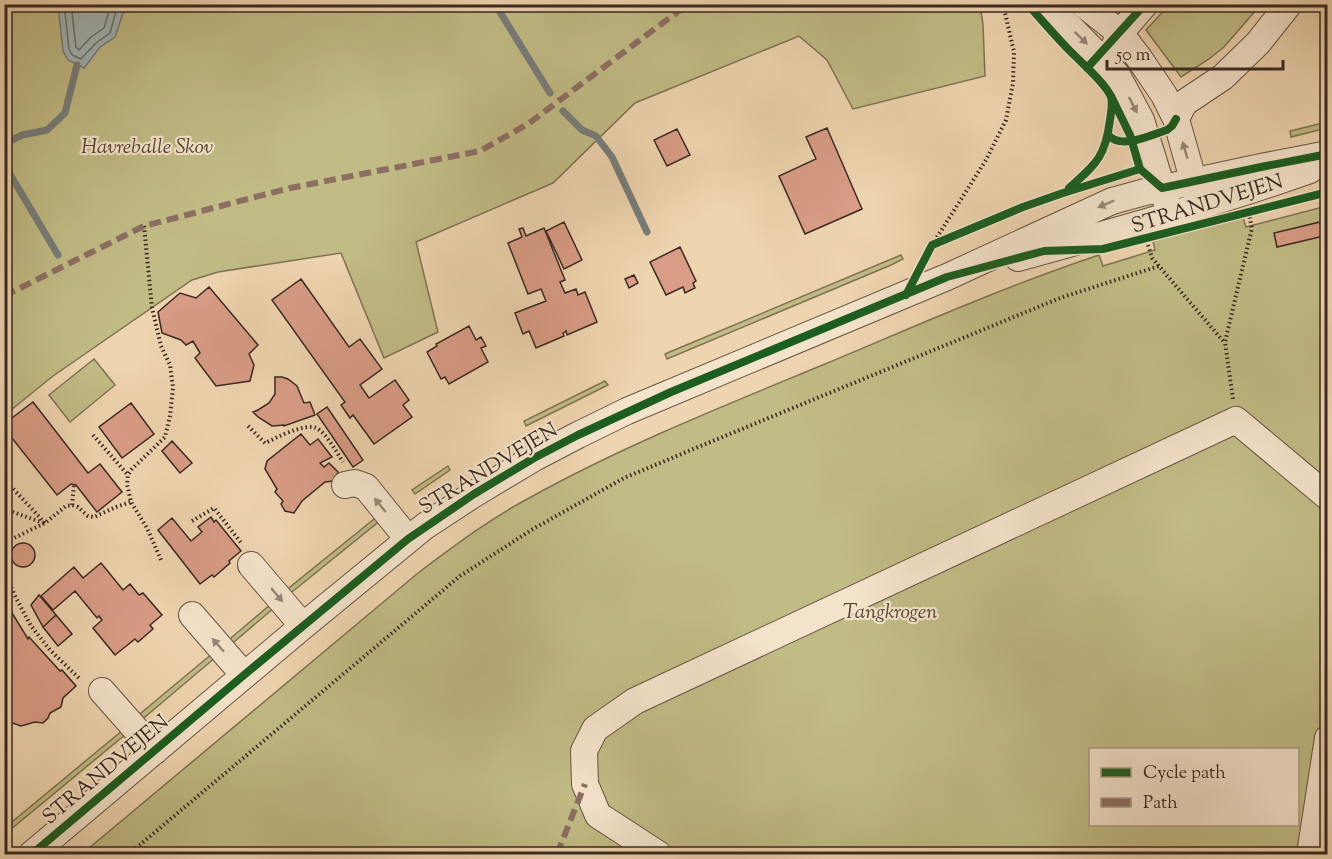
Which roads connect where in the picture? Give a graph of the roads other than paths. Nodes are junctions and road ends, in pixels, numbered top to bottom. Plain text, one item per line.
1 (1041, 4) edge
2 (1083, 4) edge
3 (1145, 4) edge
4 (1280, 8) edge
5 (1120, 33) junction
6 (1117, 75) junction
7 (1176, 120) junction
8 (1328, 154) edge
9 (1328, 164) edge
10 (1162, 188) junction
11 (1197, 193) junction
12 (1172, 223) junction
13 (947, 277) junction
14 (344, 474) road end
15 (1328, 497) edge
16 (408, 539) junction
17 (247, 555) road end
18 (192, 615) dead end
19 (303, 626) junction
20 (244, 675) junction
21 (102, 691) road end
22 (1328, 738) edge
23 (155, 751) junction
24 (1322, 814) edge
25 (32, 855) edge
26 (658, 855) edge
27 (1310, 855) edge

1 -> 6 street
2 - 5 street
3 - 5 street
4 - 7 street
5 - 6 street
5 - 7 street
6 -> 10 street
11 -> 7 street
8 - 11 street, STRANDVEJEN
9 - 11 street, STRANDVEJEN
10 - 11 street, STRANDVEJEN
10 - 12 street
10 -> 13 street, STRANDVEJEN
11 - 12 street, STRANDVEJEN
12 - 13 street, STRANDVEJEN
13 - 16 street, STRANDVEJEN
16 -> 14 street
15 - 26 street
16 - 19 street, STRANDVEJEN
17 -> 19 street
20 -> 18 street
19 - 20 street, STRANDVEJEN
20 - 23 street, STRANDVEJEN
21 - 23 street
22 - 24 street
23 - 25 street, STRANDVEJEN
24 - 27 street

